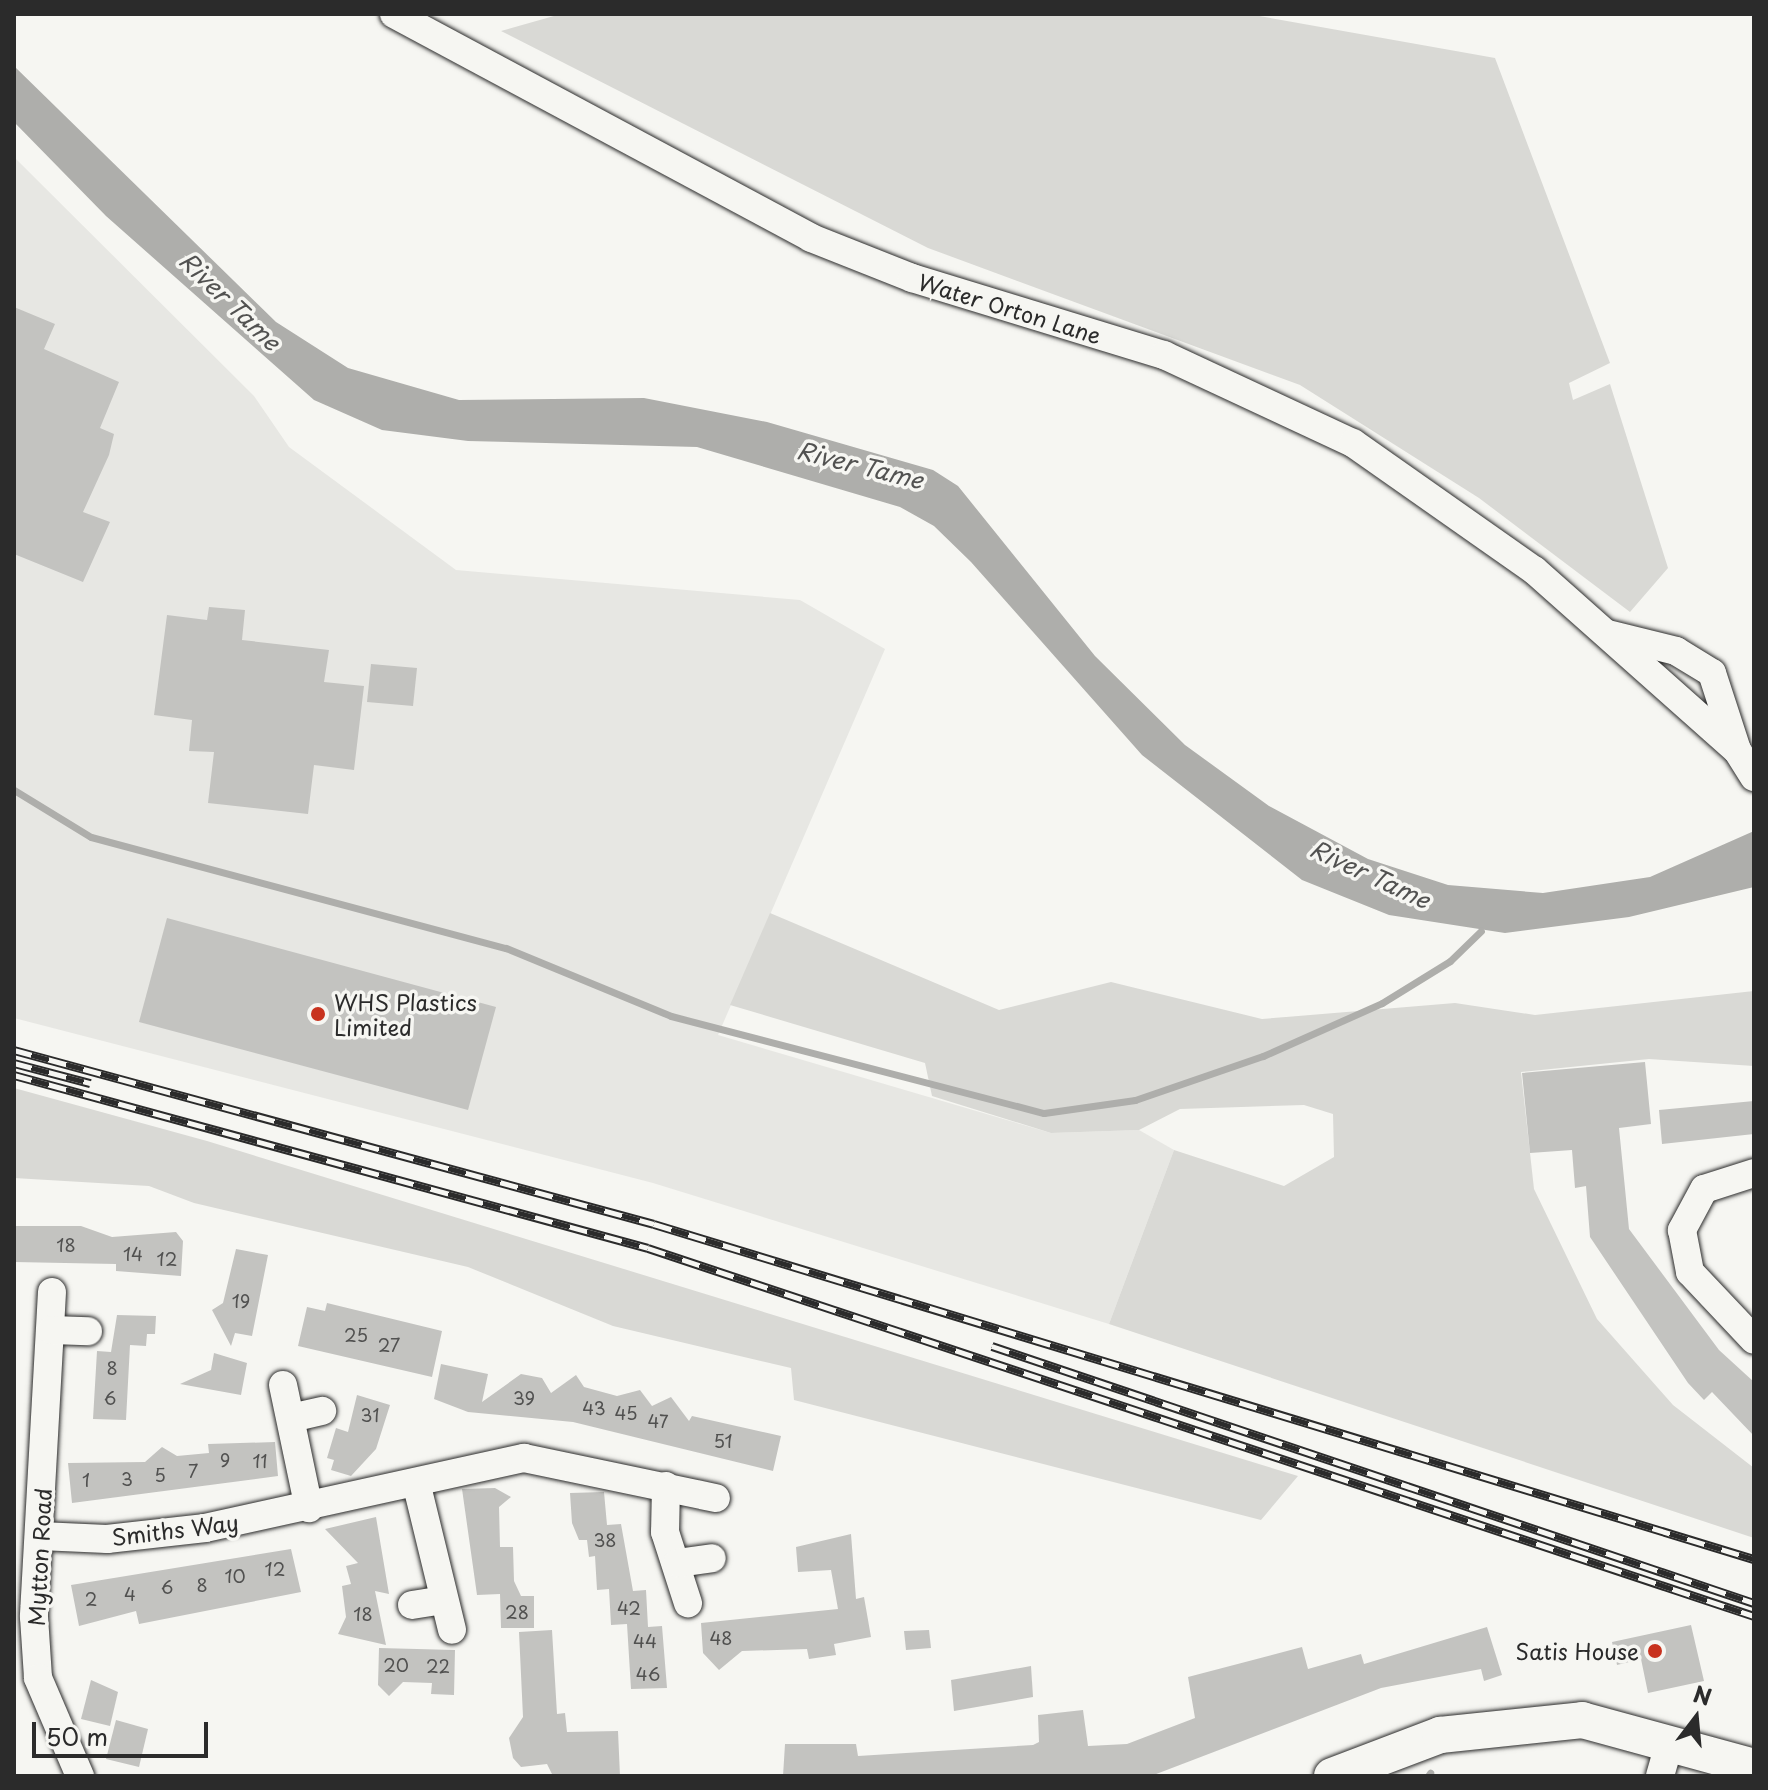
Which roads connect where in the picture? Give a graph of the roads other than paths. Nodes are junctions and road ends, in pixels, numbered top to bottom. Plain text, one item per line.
1 (394, 14) edge
2 (1603, 633) junction
3 (1737, 750) junction
4 (1754, 777) edge
5 (1754, 1173) edge
6 (52, 1292) dead end
7 (52, 1330) junction
8 (88, 1331) dead end
9 (1754, 1340) edge
10 (283, 1385) dead end
11 (322, 1411) dead end
12 (291, 1418) junction
13 (416, 1482) junction
14 (666, 1486) junction
15 (716, 1498) dead end
16 (309, 1508) junction
17 (40, 1536) junction
18 (712, 1558) dead end
19 (678, 1563) junction
20 (444, 1600) junction
21 (688, 1603) dead end
22 (412, 1605) dead end
23 (452, 1630) dead end
24 (1670, 1741) junction
25 (1754, 1767) edge
26 (80, 1776) edge
27 (1332, 1776) edge
28 (1660, 1776) edge

1 - 2 street, Water Orton Lane
2 - 3 street, Water Orton Lane
2 - 3 street, Water Orton Lane
3 - 4 street, Water Orton Lane
5 - 9 street
6 - 7 street, Mytton Road
7 - 8 street
7 - 17 street, Mytton Road
10 - 12 street
11 - 12 street
12 - 16 street
13 - 14 street, Smiths Way
13 - 16 street, Smiths Way
13 - 20 street
14 - 15 street, Smiths Way
14 - 19 street
16 - 17 street, Smiths Way
17 - 26 street, Mytton Road
18 - 19 street
19 - 21 street
20 - 22 street
20 - 23 street
24 - 25 main road
24 - 27 main road
24 - 28 street

